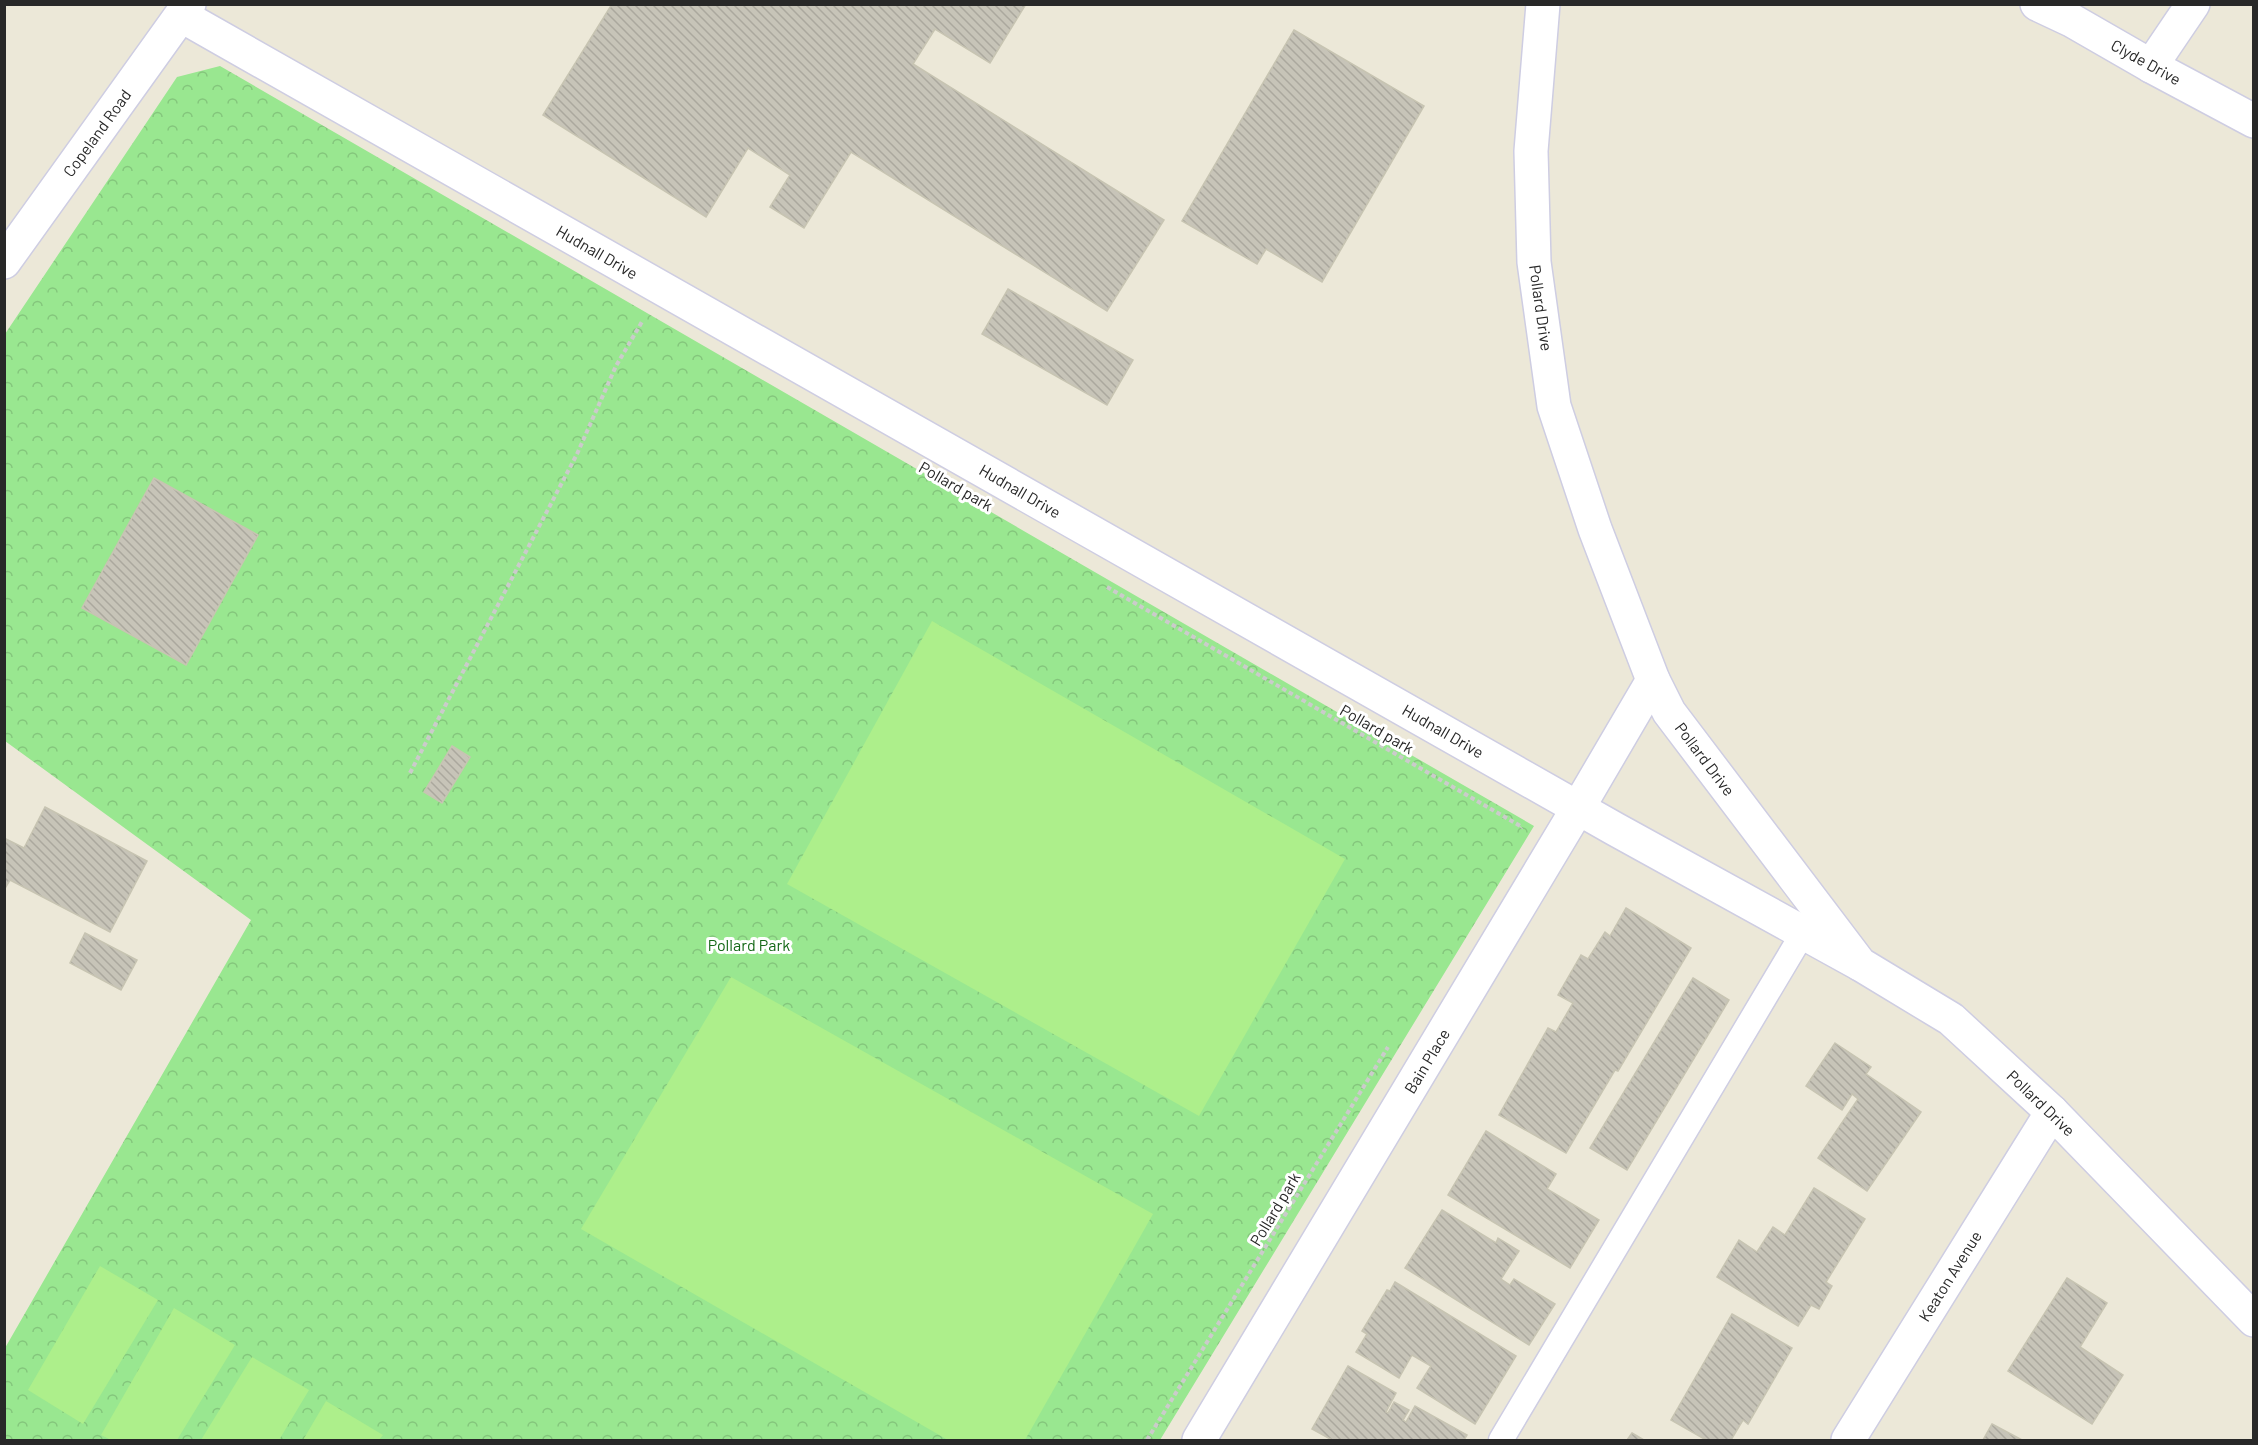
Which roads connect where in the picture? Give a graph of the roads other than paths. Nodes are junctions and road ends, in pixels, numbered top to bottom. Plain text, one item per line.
1 (1543, 4) edge
2 (2037, 4) edge
3 (2193, 4) edge
4 (186, 10) edge
5 (2151, 66) junction
6 (2253, 121) edge
7 (4, 262) edge
8 (1653, 680) junction
9 (1578, 808) junction
10 (1803, 933) junction
11 (1860, 964) junction
12 (2052, 1112) junction
13 (2253, 1320) edge
14 (1199, 1440) edge
15 (1501, 1440) edge
16 (1848, 1440) edge

1 - 8 street, Pollard Drive
2 - 5 street, Clyde Drive
3 - 5 street
4 - 7 street, Copeland Road
4 - 9 street, Hudnall Drive
5 - 6 street, Clyde Drive
8 - 9 street, Bain Place
8 - 11 street, Pollard Drive
9 - 10 street, Hudnall Drive
9 - 14 street, Bain Place
10 - 11 street, Hudnall Drive
10 - 15 lane
11 - 12 street, Pollard Drive
12 - 13 street, Pollard Drive
12 - 16 street, Keaton Avenue

